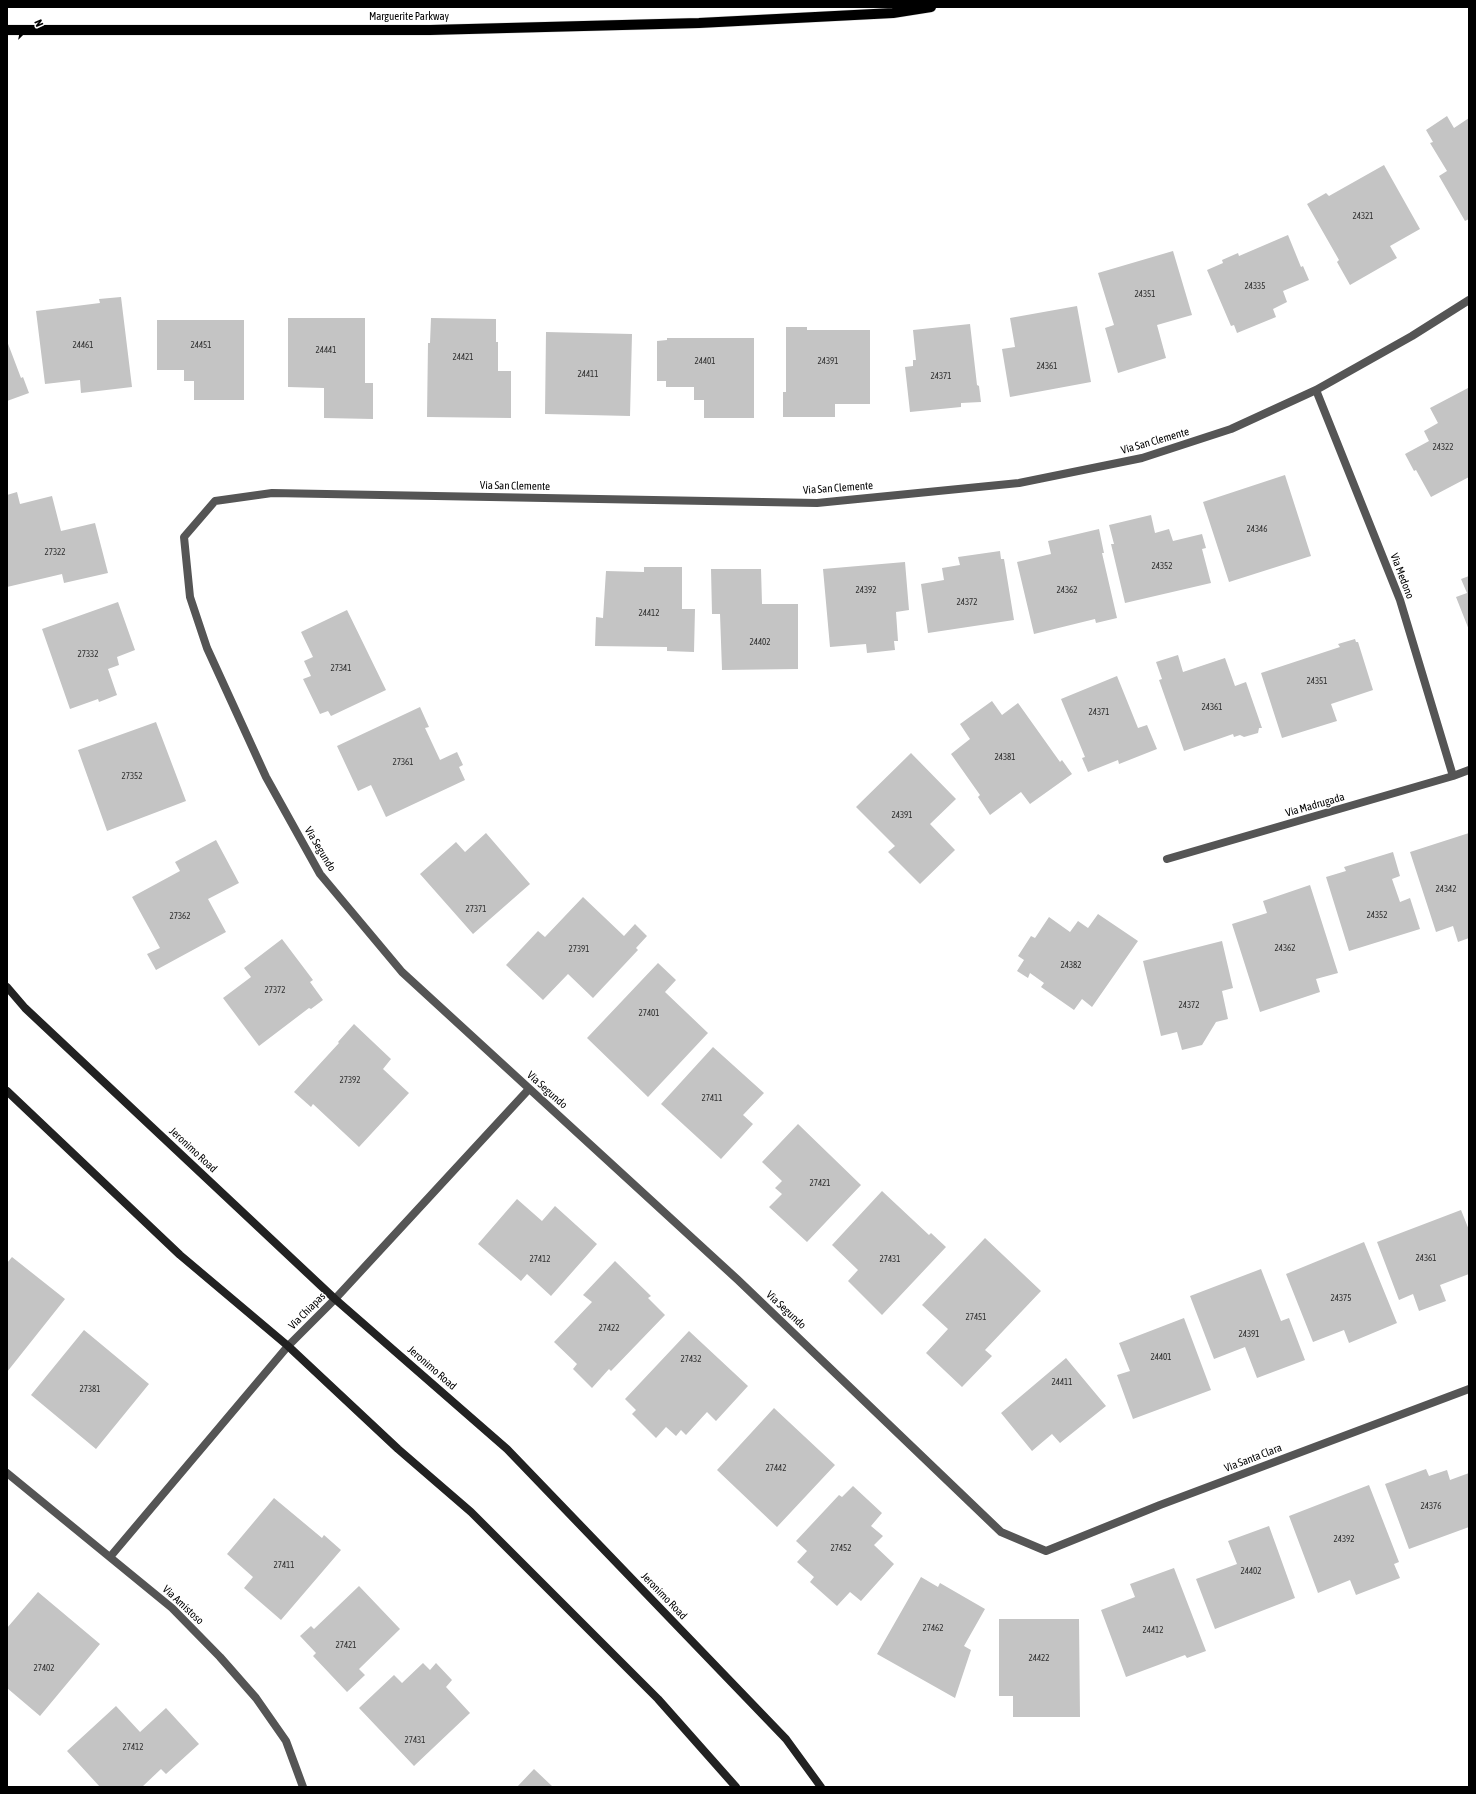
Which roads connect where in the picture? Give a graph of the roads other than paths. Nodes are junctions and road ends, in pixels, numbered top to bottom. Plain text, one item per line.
1 (931, 7) edge
2 (7, 30) edge
3 (1469, 300) edge
4 (1316, 390) junction
5 (184, 537) joint
6 (1469, 770) edge
7 (1453, 776) junction
8 (1167, 859) dead end
9 (7, 987) edge
10 (530, 1089) junction
11 (7, 1091) edge
12 (335, 1299) junction
13 (288, 1346) junction
14 (1469, 1389) edge
15 (7, 1473) edge
16 (1046, 1551) joint
17 (110, 1557) junction
18 (303, 1787) edge
19 (736, 1787) edge
20 (821, 1787) edge

1 - 2 main road, Marguerite Parkway
3 - 4 street, Via San Clemente
4 - 5 street, Via San Clemente
4 - 7 street, Via Medono
5 - 10 street, Via Segundo
6 - 7 street, Via Madrugada
7 - 8 street, Via Madrugada
9 - 12 main road, Jeronimo Road
10 - 12 street, Via Chiapas
10 - 16 street, Via Segundo
11 - 13 main road
12 - 13 street, Via Chiapas
12 - 20 main road, Jeronimo Road
13 - 17 street, Via Chiapas
13 - 19 main road
14 - 16 street, Via Santa Clara
15 - 17 street, Via Amistoso
17 - 18 street, Via Amistoso

